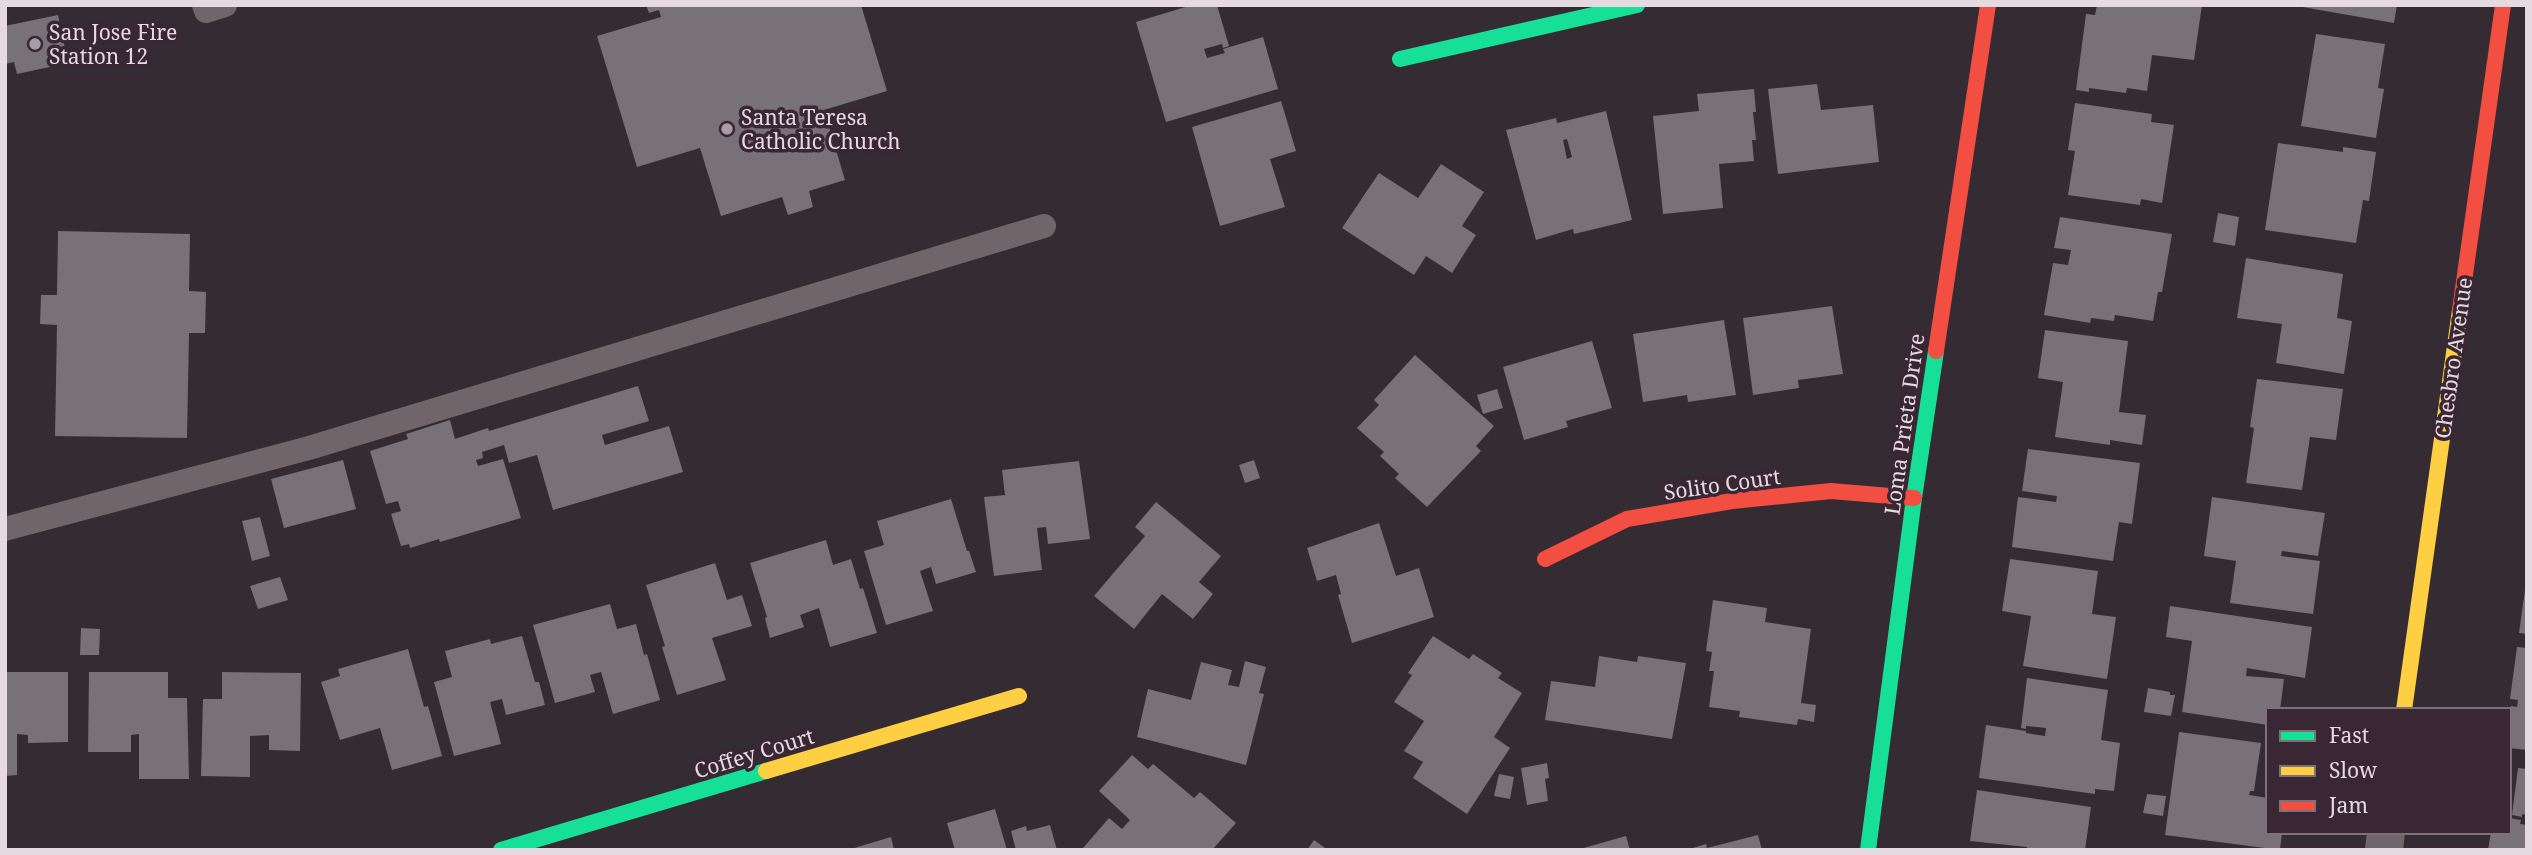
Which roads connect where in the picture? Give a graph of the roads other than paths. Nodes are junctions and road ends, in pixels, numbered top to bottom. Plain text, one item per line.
1 (204, 5) edge
2 (225, 5) edge
3 (1637, 5) edge
4 (1988, 5) edge
5 (2503, 5) edge
6 (1400, 59) dead end
7 (1044, 226) dead end
8 (1914, 498) junction
9 (5, 529) edge
10 (1545, 559) dead end
11 (1019, 696) dead end
12 (2404, 708) edge
13 (501, 850) edge
14 (1868, 850) edge

1 - 2 lane
3 - 6 street
4 - 8 street, Loma Prieta Drive
5 - 12 street, Chesbro Avenue
7 - 9 lane
8 - 10 street, Solito Court
8 - 14 street, Loma Prieta Drive
11 - 13 street, Coffey Court

